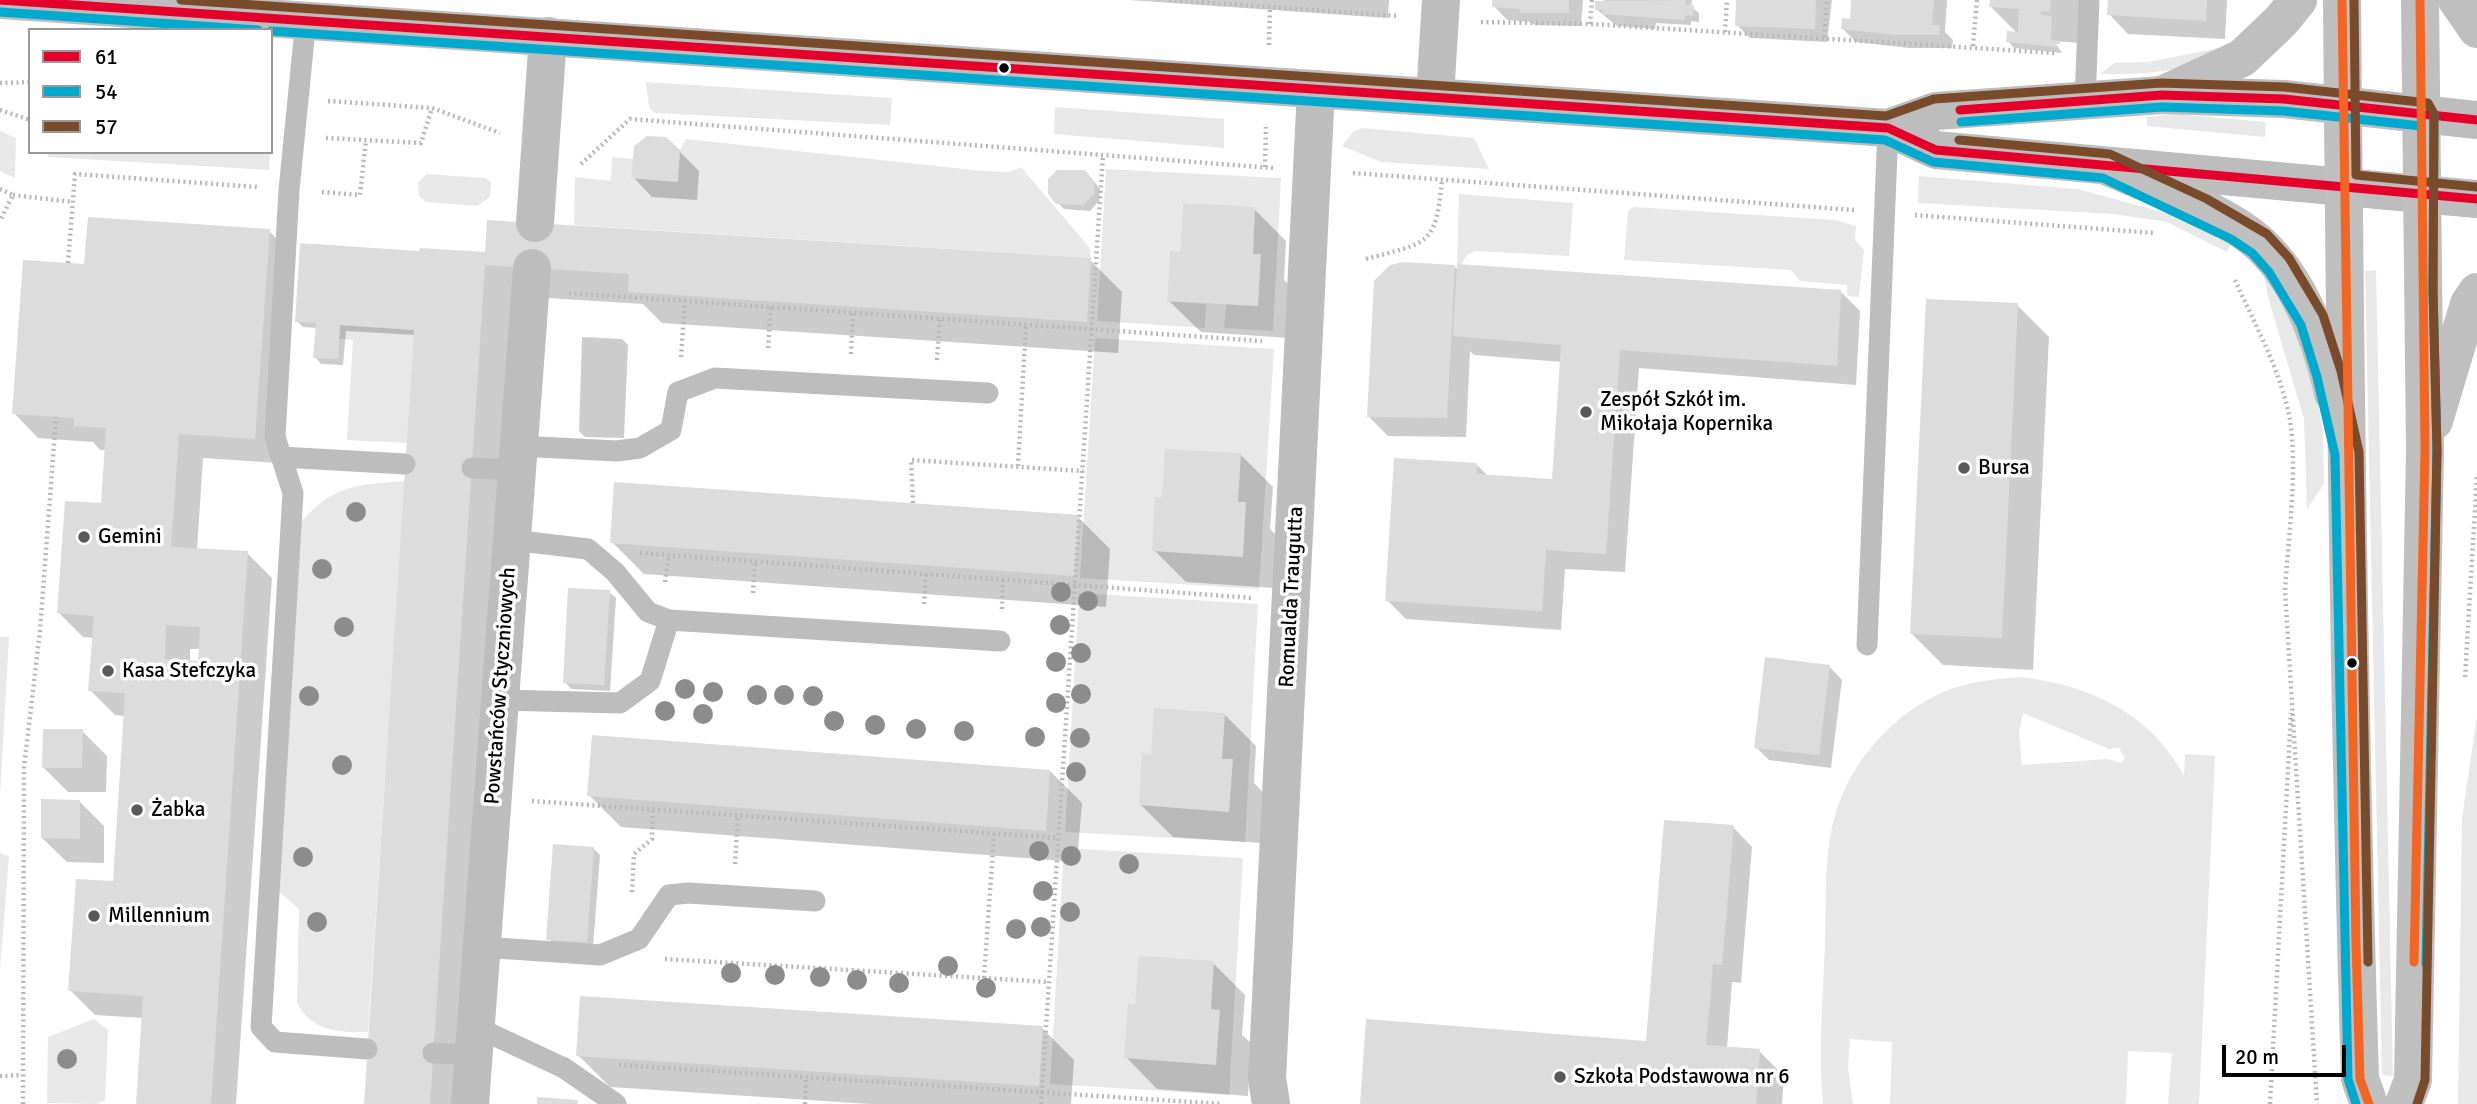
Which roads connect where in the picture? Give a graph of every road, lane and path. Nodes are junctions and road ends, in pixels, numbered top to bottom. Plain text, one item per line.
1 (1169, 0) edge
2 (1592, 0) edge
3 (1727, 0) edge
4 (1826, 0) edge
5 (1976, 0) edge
6 (2089, 0) edge
7 (2298, 0) edge
8 (2342, 0) edge
9 (2420, 0) edge
10 (2457, 0) edge
11 (0, 1) edge
12 (1270, 7) junction
13 (1424, 8) edge
14 (306, 9) edge
15 (1474, 22) dead end
16 (1590, 24) junction
17 (2477, 29) edge
18 (1725, 32) junction
19 (548, 36) junction
20 (1824, 37) junction
21 (1269, 38) dead end
22 (1973, 46) junction
23 (2086, 55) junction
24 (28, 82) edge
25 (0, 83) edge
26 (1316, 89) junction
27 (2162, 95) junction
28 (1435, 97) junction
29 (318, 100) dead end
30 (2085, 101) junction
31 (2344, 106) junction
32 (432, 108) junction
33 (0, 110) edge
34 (2423, 114) junction
35 (28, 119) edge
36 (629, 119) dead end
37 (2477, 120) edge
38 (1266, 122) dead end
39 (1888, 128) junction
40 (294, 136) junction
41 (511, 137) dead end
42 (366, 140) junction
43 (1103, 155) junction
44 (2106, 166) junction
45 (1265, 167) junction
46 (1285, 169) dead end
47 (1363, 173) dead end
48 (1442, 180) junction
49 (2344, 186) junction
50 (258, 187) dead end
51 (0, 189) edge
52 (289, 190) junction
53 (2423, 194) junction
54 (13, 195) junction
55 (2477, 199) edge
56 (73, 202) junction
57 (1884, 212) junction
58 (0, 221) edge
59 (535, 223) dead end
60 (2164, 233) dead end
61 (1367, 259) dead end
62 (68, 263) dead end
63 (2233, 276) dead end
64 (531, 279) joint
65 (2477, 292) edge
66 (685, 301) junction
67 (771, 307) junction
68 (853, 313) junction
69 (1092, 329) junction
70 (1270, 342) dead end
71 (766, 380) junction
72 (849, 386) junction
73 (678, 392) junction
74 (988, 394) dead end
75 (57, 417) dead end
76 (2425, 450) junction
77 (2347, 453) junction
78 (281, 457) junction
79 (518, 458) junction
80 (405, 464) dead end
81 (472, 468) dead end
82 (1083, 471) junction
83 (913, 503) dead end
84 (512, 540) junction
85 (588, 549) junction
86 (1077, 586) junction
87 (1254, 598) dead end
88 (669, 620) junction
89 (1000, 641) dead end
90 (1867, 645) dead end
91 (2292, 691) junction
92 (500, 700) junction
93 (524, 800) dead end
94 (653, 810) junction
95 (738, 816) junction
96 (994, 834) junction
97 (1058, 838) junction
98 (733, 896) junction
99 (815, 901) dead end
100 (628, 943) junction
101 (481, 947) junction
102 (600, 955) junction
103 (985, 978) junction
104 (1049, 982) junction
105 (475, 1041) junction
106 (367, 1049) dead end
107 (433, 1053) dead end
108 (22, 1075) junction
109 (0, 1076) edge
110 (806, 1077) junction
111 (618, 1078) dead end
112 (1042, 1093) junction
113 (23, 1104) edge
114 (470, 1104) edge
115 (616, 1104) edge
116 (804, 1104) edge
117 (1041, 1104) edge
118 (1222, 1104) edge
119 (1271, 1104) edge
120 (2270, 1104) edge
121 (2317, 1104) edge
122 (2369, 1104) edge
123 (2404, 1104) edge

1 - 12 path
2 - 16 path
3 - 18 path
4 - 20 path
5 - 22 path
6 - 23 lane
7 - 27 main road
8 - 31 main road
9 - 34 main road
10 - 17 main road
11 - 14 street
12 - 13 path
12 - 21 path
13 - 28 street
14 - 19 street
14 - 40 lane
15 - 16 path
16 - 18 path
18 - 20 path
19 - 26 street
19 - 59 street
20 - 22 path
22 - 23 path
23 - 30 lane
24 - 25 path
26 - 28 street
26 - 119 street, Romualda Traugutta
27 - 30 street
27 - 31 street
28 - 39 street
29 - 32 path
30 - 39 street
31 - 34 street
31 - 49 main road
32 - 41 path
32 - 42 path
33 - 35 path
34 - 37 street
34 - 53 main road
36 - 43 path
38 - 45 path
39 - 44 street
39 - 57 lane
40 - 42 path
40 - 52 lane
42 - 52 path
43 - 45 path
43 - 69 path
44 - 49 street
44 - 77 main road
45 - 46 path
47 - 48 path
48 - 57 path
48 - 61 path
49 - 53 street
49 - 77 main road
50 - 56 path
51 - 54 path
52 - 78 lane
53 - 55 street
53 - 76 main road
54 - 56 path
54 - 58 path
56 - 62 path
57 - 60 path
57 - 90 lane
63 - 91 path
64 - 66 path
64 - 79 street, Powstańców Styczniowych
65 - 76 main road
66 - 67 path
66 - 73 path
67 - 68 path
67 - 71 path
68 - 69 path
68 - 72 path
69 - 70 path
69 - 82 path
71 - 72 lane
71 - 73 lane
72 - 74 lane
73 - 79 lane
75 - 108 path
76 - 123 main road
77 - 122 main road
78 - 80 lane
78 - 106 lane
79 - 81 lane
79 - 84 street, Powstańców Styczniowych
82 - 83 path
82 - 86 path
84 - 85 lane
84 - 92 street, Powstańców Styczniowych
85 - 86 path
85 - 88 lane
86 - 87 path
86 - 97 path
88 - 89 lane
88 - 92 lane
91 - 120 path
91 - 121 path
92 - 101 street, Powstańców Styczniowych
93 - 94 path
94 - 95 path
94 - 100 path
95 - 96 path
95 - 98 path
96 - 97 path
96 - 103 path
97 - 104 path
98 - 99 lane
98 - 100 lane
100 - 102 lane
101 - 102 lane
101 - 105 street, Powstańców Styczniowych
102 - 103 path
103 - 104 path
104 - 112 path
105 - 107 lane
105 - 114 street, Powstańców Styczniowych
105 - 115 lane
108 - 109 path
108 - 113 path
110 - 111 path
110 - 112 path
110 - 116 path
112 - 117 path
112 - 118 path

